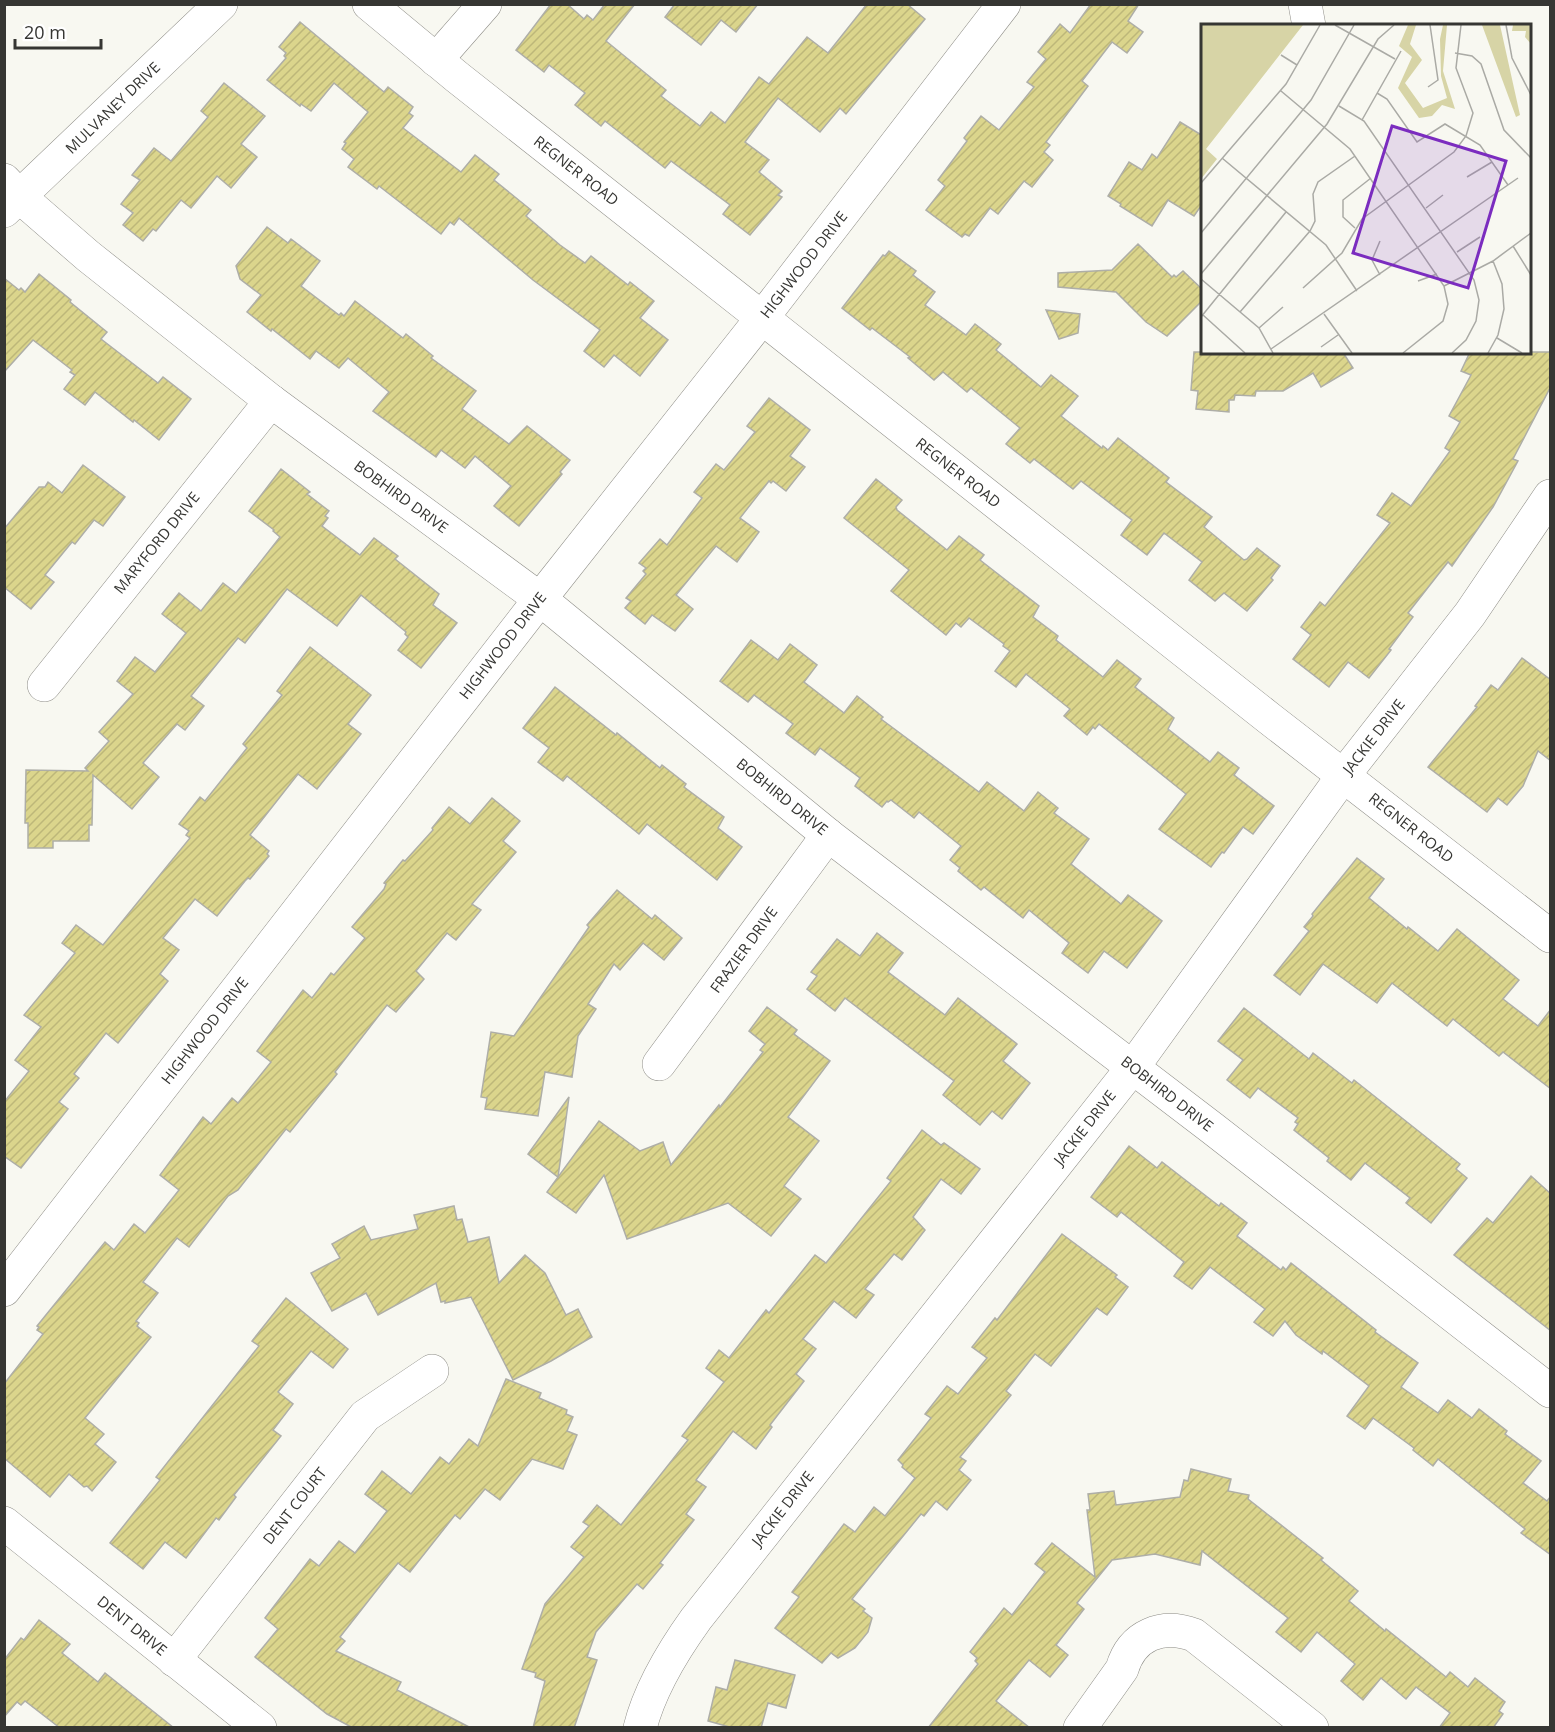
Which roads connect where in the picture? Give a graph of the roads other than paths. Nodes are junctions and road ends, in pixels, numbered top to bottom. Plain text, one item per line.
1 (221, 4) edge
2 (369, 4) edge
3 (485, 4) edge
4 (1004, 4) edge
5 (1305, 4) edge
6 (1309, 24) edge
7 (436, 60) junction
8 (10, 196) edge
9 (762, 318) junction
10 (271, 401) junction
11 (1551, 496) edge
12 (540, 599) junction
13 (44, 684) dead end
14 (1343, 776) junction
15 (828, 835) junction
16 (1551, 936) edge
17 (660, 1064) dead end
18 (1133, 1067) junction
19 (4, 1290) edge
20 (432, 1371) dead end
21 (1551, 1391) edge
22 (4, 1523) edge
23 (174, 1660) junction
24 (260, 1728) edge
25 (640, 1728) edge
26 (1080, 1728) edge
27 (1312, 1728) edge

1 - 8 street, MULVANEY DRIVE
2 - 7 street, REGNER ROAD
3 - 7 street
4 - 9 street, HIGHWOOD DRIVE
5 - 6 street
7 - 9 street, REGNER ROAD
8 - 10 street, BOBHIRD DRIVE
9 - 12 street, HIGHWOOD DRIVE
9 - 14 street, REGNER ROAD
10 - 12 street, BOBHIRD DRIVE
10 - 13 street, MARYFORD DRIVE
11 - 14 street, JACKIE DRIVE
12 - 15 street, BOBHIRD DRIVE
12 - 19 street, HIGHWOOD DRIVE
14 - 16 street, REGNER ROAD
14 - 18 street, JACKIE DRIVE
15 - 17 street, FRAZIER DRIVE
15 - 18 street, BOBHIRD DRIVE
18 - 21 street, BOBHIRD DRIVE
18 - 25 street, JACKIE DRIVE
20 - 23 street, DENT COURT
22 - 23 street, DENT DRIVE
23 - 24 street, DENT DRIVE
26 - 27 street

